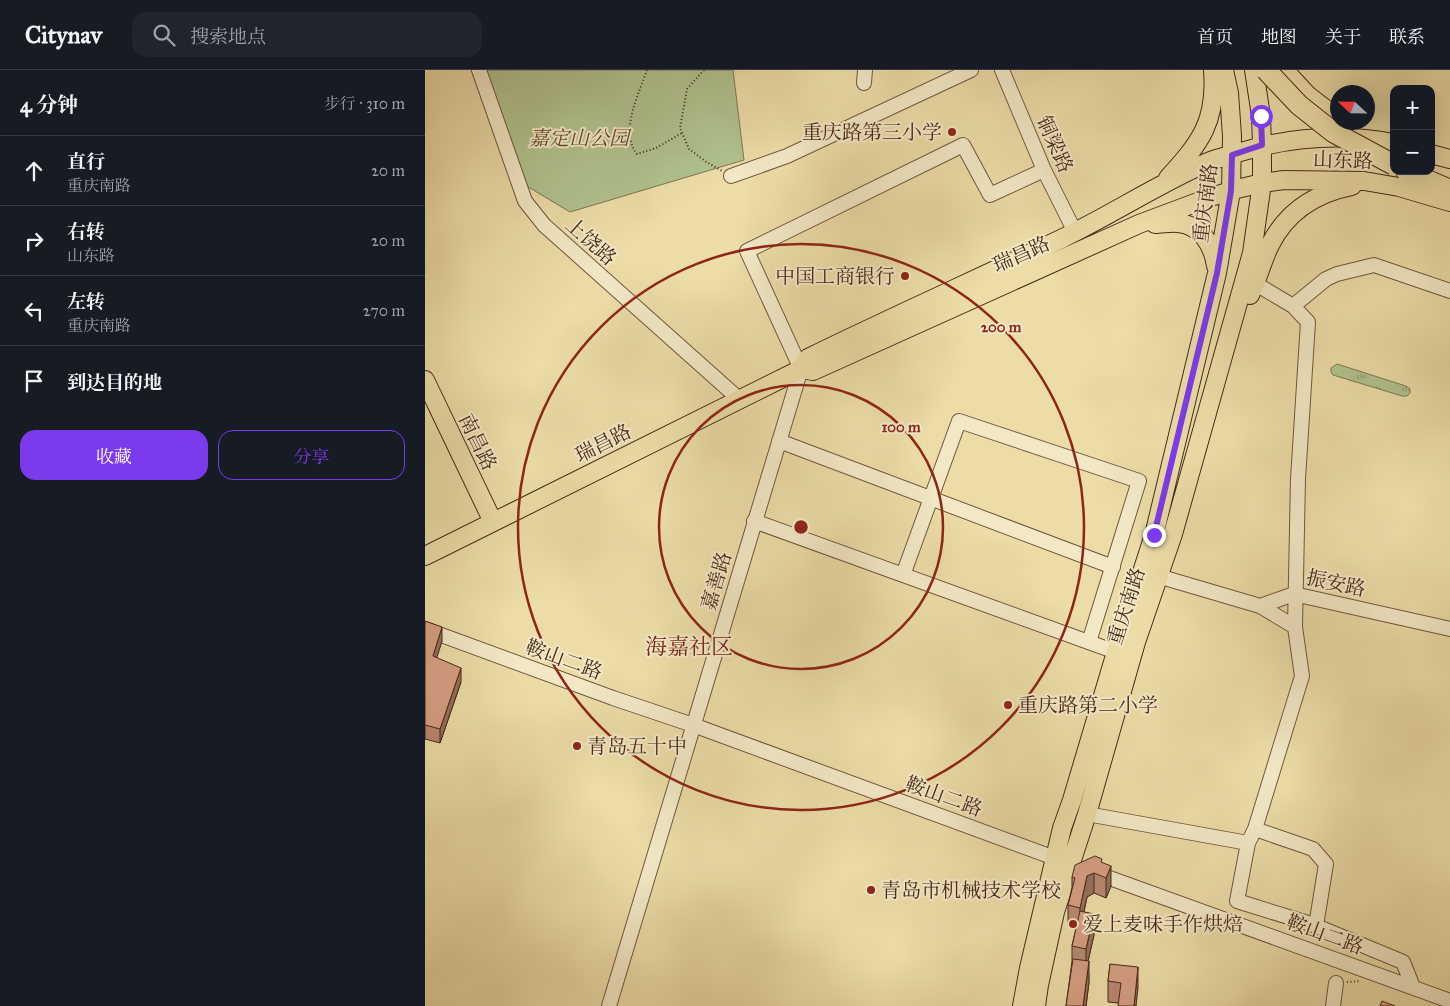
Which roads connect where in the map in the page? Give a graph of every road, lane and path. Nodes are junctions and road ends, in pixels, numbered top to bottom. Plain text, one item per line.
1 (479, 70) edge
2 (647, 70) edge
3 (704, 70) edge
4 (971, 70) edge
5 (1002, 70) edge
6 (1213, 70) edge
7 (1224, 70) edge
8 (1254, 70) edge
9 (1266, 70) edge
10 (1273, 70) edge
11 (1283, 70) edge
12 (1330, 114) edge
13 (1330, 116) edge
14 (1358, 130) edge
15 (682, 133) junction
16 (1262, 145) junction
17 (1390, 145) edge
18 (1390, 145) edge
19 (1232, 155) junction
20 (1435, 155) edge
21 (1450, 159) edge
22 (1390, 163) edge
23 (1044, 170) junction
24 (1435, 170) edge
25 (1416, 175) edge
26 (731, 176) joint
27 (1450, 176) edge
28 (1373, 182) junction
29 (1262, 183) junction
30 (1160, 186) junction
31 (1450, 190) edge
32 (1231, 191) junction
33 (1450, 202) edge
34 (1139, 224) junction
35 (1075, 232) junction
36 (1217, 273) junction
37 (1255, 284) junction
38 (1450, 291) edge
39 (1293, 306) junction
40 (1230, 333) junction
41 (801, 369) junction
42 (425, 380) edge
43 (739, 399) junction
44 (779, 441) junction
45 (931, 498) junction
46 (754, 521) junction
47 (493, 522) junction
48 (425, 556) edge
49 (1113, 566) junction
50 (903, 575) junction
51 (1158, 576) junction
52 (1294, 594) junction
53 (1260, 606) junction
54 (1295, 627) junction
55 (425, 629) edge
56 (1450, 629) edge
57 (1089, 642) junction
58 (1116, 652) junction
59 (693, 725) junction
60 (1087, 814) junction
61 (1255, 829) junction
62 (1248, 843) junction
63 (1062, 861) junction
64 (1316, 926) junction
65 (1373, 972) junction
66 (1336, 983) joint
67 (1413, 987) junction
68 (1450, 1001) edge
69 (609, 1006) edge
70 (1022, 1006) edge
71 (1036, 1006) edge
72 (1333, 1006) edge

1 - 43 street, 上饶路
2 - 15 path
3 - 15 path
4 - 26 street
5 - 23 street, 铜梁路
6 - 30 main road
7 - 19 main road, 重庆南路
8 - 16 main road, 重庆南路
9 - 22 highway, bridge
10 - 13 main road
11 - 12 highway
14 - 18 highway
15 - 26 path
16 - 17 main road, 山东路
16 - 19 main road, 山东路
16 - 29 main road, 重庆南路
19 - 30 main road, 瑞昌路
19 - 32 main road, 重庆南路
20 - 21 main road
23 - 35 street, 铜梁路
23 - 41 street
24 - 27 highway
25 - 31 highway
28 - 29 main road, 山东路
28 - 33 main road, 山东路
28 - 37 main road
29 - 32 main road, 瑞昌路
29 - 40 main road, 重庆南路
30 - 35 main road, 瑞昌路
32 - 34 main road, 瑞昌路
32 - 36 main road, 重庆南路
34 - 36 main road
34 - 41 main road, 瑞昌路
35 - 41 main road, 瑞昌路
36 - 58 main road, 重庆南路
37 - 39 street
37 - 40 main road
38 - 39 street
39 - 52 street
40 - 51 main road, 重庆南路
41 - 43 main road, 瑞昌路
41 - 44 street, 嘉善路
42 - 47 main road, 南昌路
43 - 47 main road, 瑞昌路
44 - 45 street
44 - 46 street, 嘉善路
45 - 49 street
45 - 49 street
45 - 50 street
46 - 50 street
46 - 59 street, 嘉善路
47 - 48 main road, 瑞昌路
49 - 57 street
50 - 57 street
51 - 53 street
51 - 60 main road, 重庆南路
52 - 53 street, 振安路
52 - 54 street
52 - 56 street, 振安路
53 - 54 street
54 - 61 street
55 - 59 street, 鞍山二路
57 - 58 street
58 - 63 main road, 重庆南路
59 - 63 street, 鞍山二路
59 - 69 street, 嘉善路
60 - 62 street
60 - 63 main road, 重庆南路
61 - 62 street
61 - 64 street
62 - 64 street
63 - 65 street, 鞍山二路
63 - 70 main road, 重庆南路
63 - 71 main road, 重庆南路
64 - 67 street
65 - 66 path
65 - 67 street, 鞍山二路
66 - 72 street
67 - 68 street, 鞍山二路

